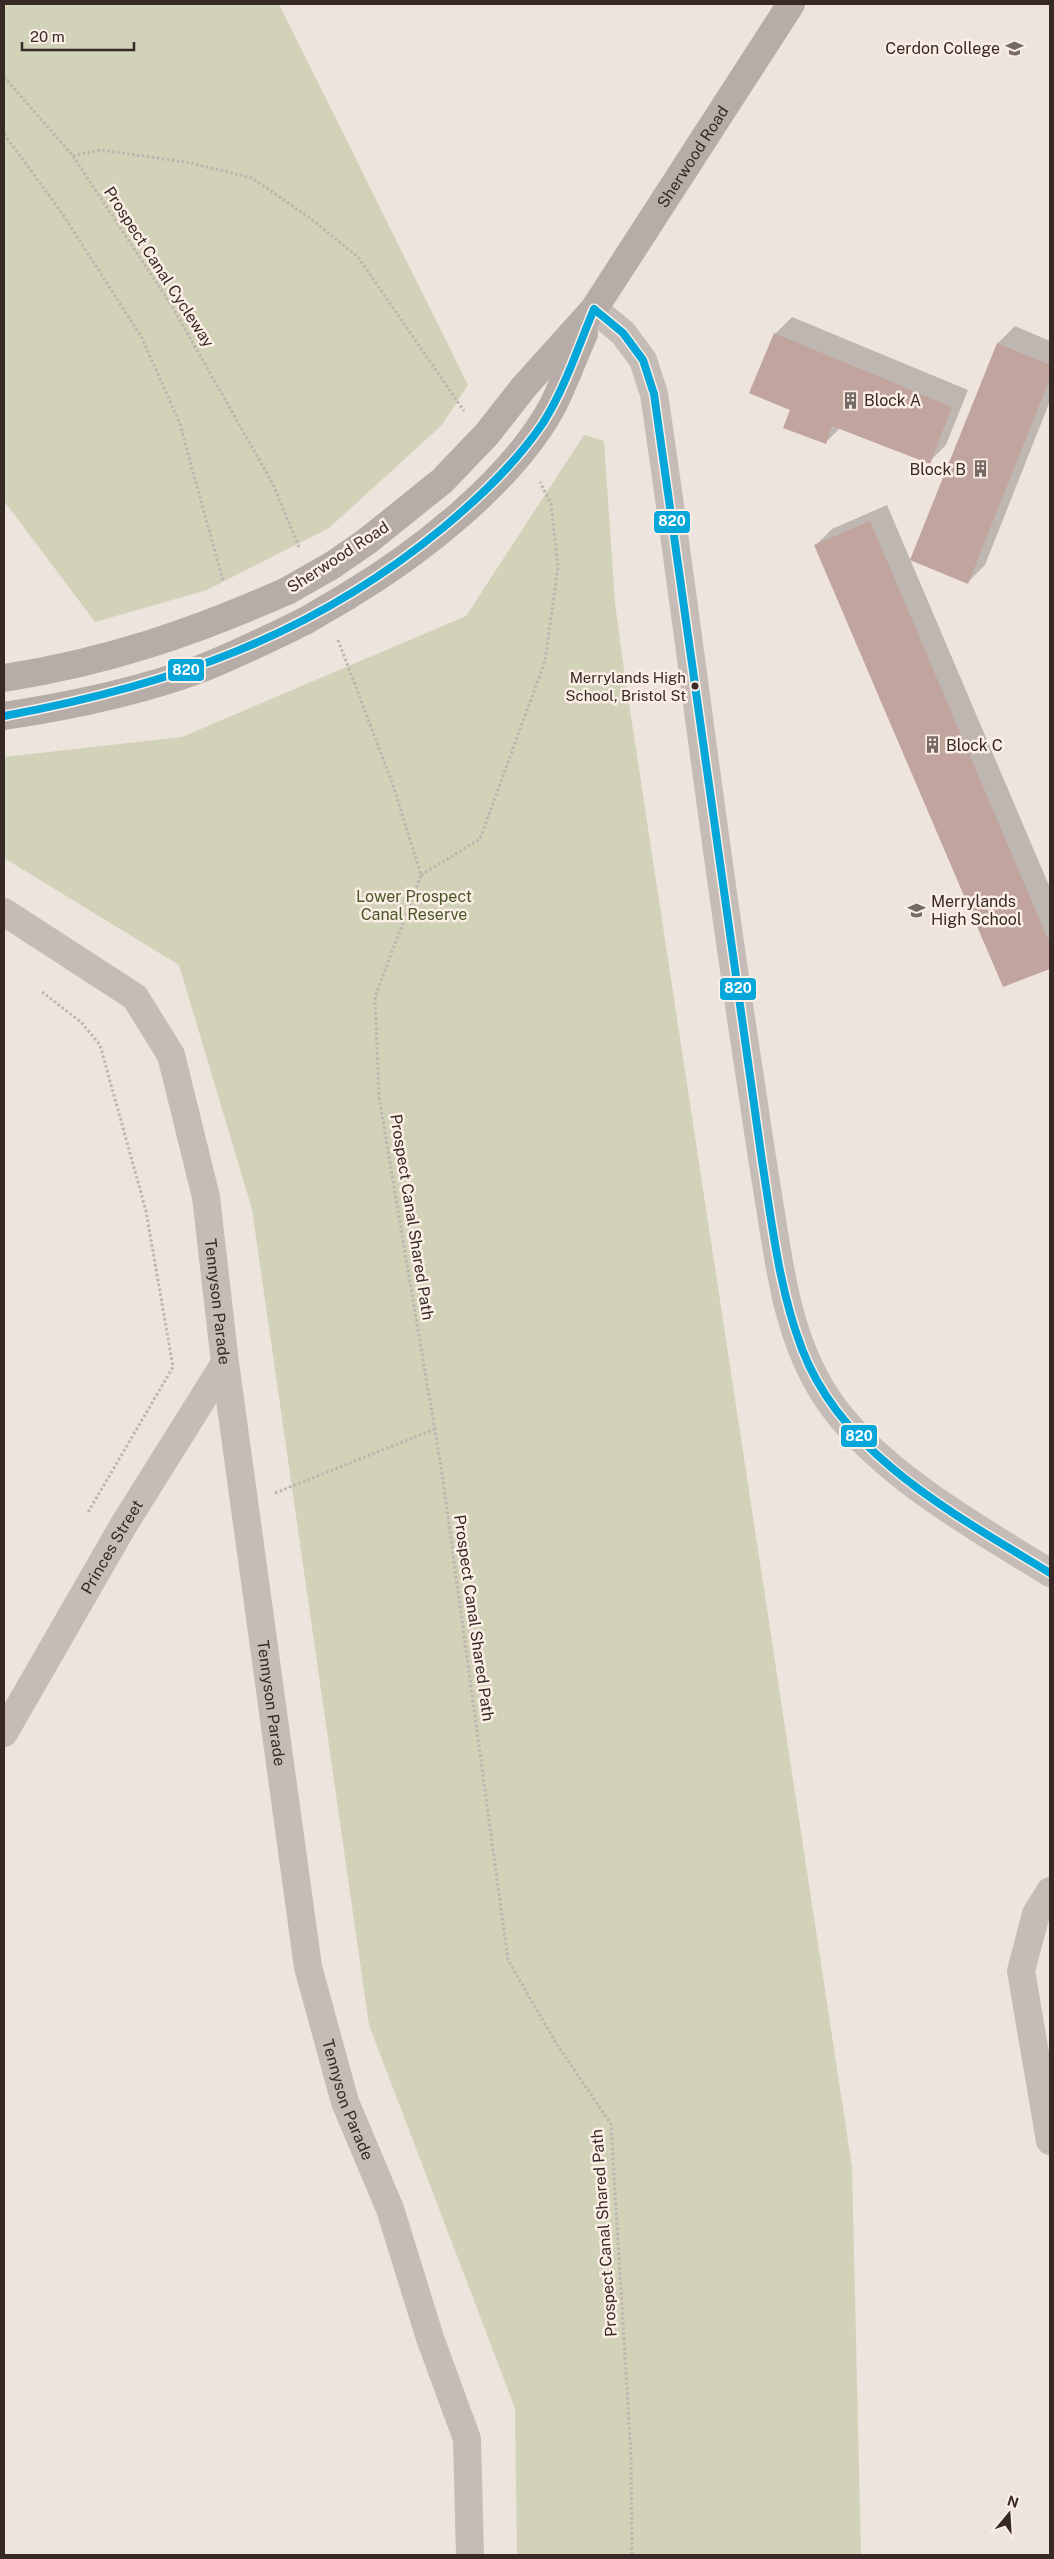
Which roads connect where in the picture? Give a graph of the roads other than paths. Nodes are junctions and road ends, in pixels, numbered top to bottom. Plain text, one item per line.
1 (791, 4) edge
2 (594, 309) junction
3 (4, 678) edge
4 (4, 716) edge
5 (4, 912) edge
6 (225, 1363) junction
7 (1050, 1573) edge
8 (4, 1734) edge
9 (1050, 1891) edge
10 (1050, 2141) edge
11 (470, 2555) edge

1 - 2 main road, Sherwood Road
2 - 3 main road, Sherwood Road, bridge
2 - 4 main road, Sherwood Road, bridge
2 - 7 street
5 - 6 street, Tennyson Parade
6 - 8 street, Princes Street
6 - 11 street, Tennyson Parade
9 - 10 street

